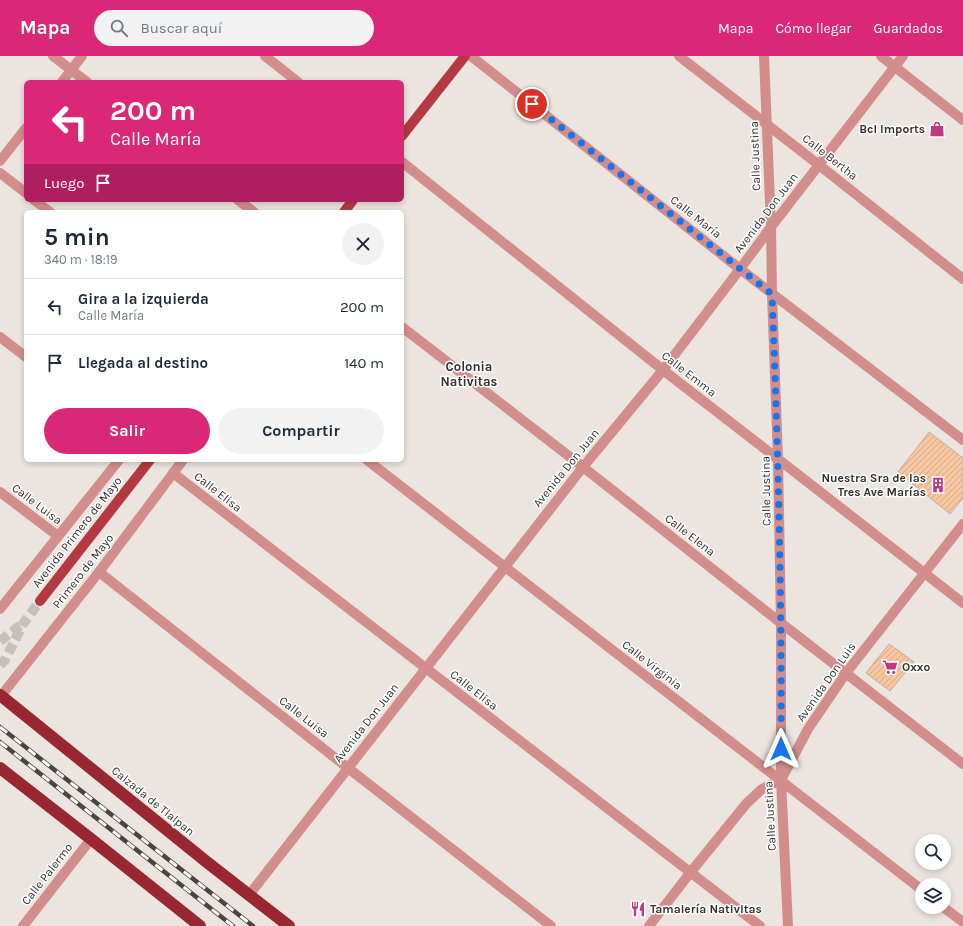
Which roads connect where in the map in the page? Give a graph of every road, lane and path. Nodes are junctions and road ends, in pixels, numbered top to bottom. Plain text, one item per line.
1 (54, 56) edge
2 (82, 56) edge
3 (265, 56) edge
4 (465, 56) edge
5 (472, 56) edge
6 (679, 56) edge
7 (764, 56) edge
8 (881, 56) edge
9 (903, 56) edge
10 (895, 67) junction
11 (71, 70) junction
12 (64, 80) edge
13 (84, 80) edge
14 (295, 80) edge
15 (963, 120) edge
16 (766, 123) junction
17 (24, 131) edge
18 (404, 133) edge
19 (0, 161) edge
20 (404, 164) edge
21 (819, 165) junction
22 (0, 173) edge
23 (24, 192) edge
24 (37, 202) edge
25 (241, 202) edge
26 (47, 210) edge
27 (251, 210) edge
28 (771, 227) junction
29 (740, 269) junction
30 (963, 279) edge
31 (772, 294) junction
32 (404, 329) edge
33 (0, 337) edge
34 (24, 355) edge
35 (663, 370) junction
36 (963, 440) edge
37 (778, 459) junction
38 (117, 462) edge
39 (148, 462) edge
40 (181, 462) edge
41 (370, 462) edge
42 (583, 467) junction
43 (173, 473) junction
44 (0, 492) edge
45 (963, 524) edge
46 (58, 536) junction
47 (504, 567) junction
48 (99, 572) junction
49 (924, 574) junction
50 (40, 601) tunnel mouth
51 (963, 603) edge
52 (0, 609) edge
53 (781, 623) junction
54 (425, 668) junction
55 (846, 673) junction
56 (1, 696) edge
57 (963, 764) edge
58 (0, 768) edge
59 (348, 768) junction
60 (781, 780) junction
61 (91, 839) junction
62 (690, 873) junction
63 (915, 885) edge
64 (249, 895) junction
65 (951, 913) edge
66 (963, 922) edge
67 (23, 926) edge
68 (200, 926) edge
69 (289, 926) edge
70 (551, 926) edge
71 (649, 926) edge
72 (760, 926) edge
73 (788, 926) edge

1 - 11 street
2 - 11 street
3 - 14 street
4 - 18 main road
5 - 29 street, Calle María
6 - 16 street, Calle Bertha
7 - 16 street, Calle Justina
8 - 10 street
9 - 10 street, Avenida Don Juan
10 - 15 street
10 - 21 street, Avenida Don Juan
11 - 12 street
11 - 13 street
16 - 21 street, Calle Bertha
16 - 28 street, Calle Justina
17 - 19 street
20 - 35 street, Calle Emma
21 - 28 street, Avenida Don Juan
21 - 30 street, Calle Bertha
22 - 23 street
24 - 26 street
25 - 27 street
28 - 29 street, Avenida Don Juan
28 - 31 street, Calle Justina
29 - 31 street, Calle María
29 - 35 street, Avenida Don Juan
31 - 36 street, Calle María
31 - 37 street, Calle Justina
32 - 42 street, Calle Elena
33 - 34 street
35 - 37 street, Calle Emma
35 - 42 street, Avenida Don Juan
37 - 49 street, Calle Emma
37 - 53 street, Calle Justina
38 - 46 street
39 - 50 main road, Avenida Primero de Mayo
40 - 43 street, Primero de Mayo
41 - 47 street, Calle Virginia
42 - 47 street, Avenida Don Juan
42 - 53 street, Calle Elena
43 - 48 street, Primero de Mayo
43 - 54 street, Calle Elisa
44 - 46 street, Calle Luisa
45 - 49 street, Avenida Don Luis
46 - 52 street
47 - 54 street, Avenida Don Juan
47 - 60 street, Calle Virginia
48 - 56 street, Primero de Mayo
48 - 59 street, Calle Luisa
49 - 51 street, Calle Emma
49 - 55 street, Avenida Don Luis
53 - 55 street, Calle Elena
53 - 60 street, Calle Justina
54 - 59 street, Avenida Don Juan
54 - 62 street, Calle Elisa
55 - 57 street, Calle Elena
55 - 60 street, Avenida Don Luis
56 - 64 highway, Calzada de Tlalpan
58 - 61 highway
59 - 64 street, Avenida Don Juan
59 - 70 street, Calle Luisa
60 - 62 street
60 - 63 street, Calle Virginia
60 - 73 street, Calle Justina
61 - 67 street, Calle Palermo
61 - 68 highway
62 - 71 street
62 - 72 street, Calle Elisa
64 - 69 highway, Calzada de Tlalpan
65 - 66 street

